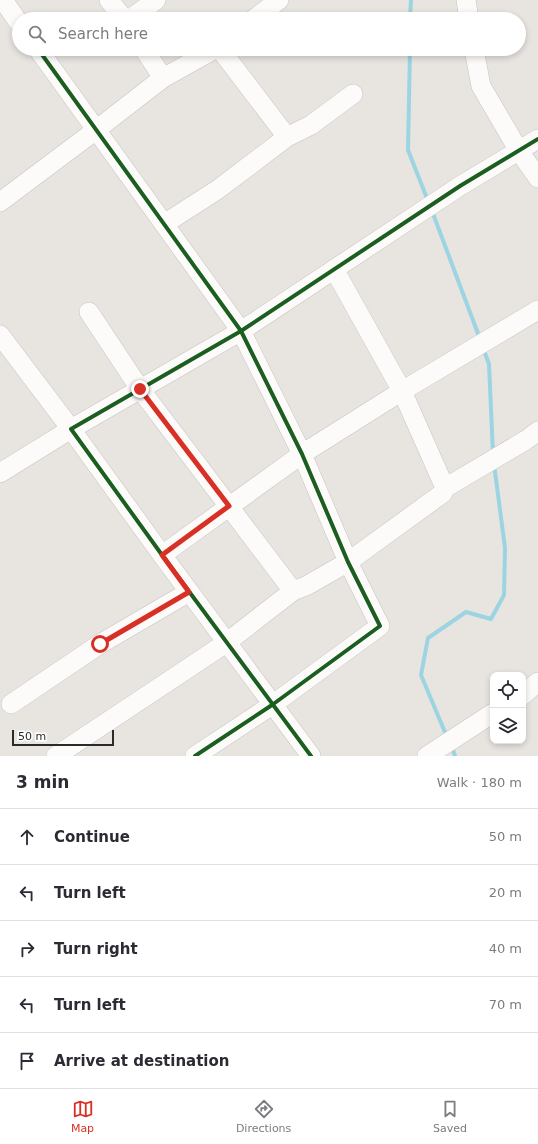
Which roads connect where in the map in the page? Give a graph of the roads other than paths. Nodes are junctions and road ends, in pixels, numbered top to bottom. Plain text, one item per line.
1 (109, 0) edge
2 (156, 0) edge
3 (279, 0) edge
4 (466, 0) edge
5 (118, 12) edge
6 (140, 12) edge
7 (263, 12) edge
8 (468, 12) edge
9 (43, 56) edge
10 (149, 56) edge
11 (202, 56) edge
12 (225, 56) edge
13 (475, 56) edge
14 (163, 78) junction
15 (353, 94) dead end
16 (96, 130) junction
17 (287, 137) junction
18 (538, 139) edge
19 (519, 151) junction
20 (538, 178) edge
21 (0, 202) edge
22 (164, 224) junction
23 (334, 269) junction
24 (538, 310) edge
25 (89, 312) dead end
26 (241, 331) junction
27 (0, 336) edge
28 (140, 389) junction
29 (402, 391) junction
30 (71, 429) junction
31 (538, 431) edge
32 (302, 454) junction
33 (0, 473) edge
34 (445, 488) junction
35 (229, 506) junction
36 (162, 555) junction
37 (348, 562) junction
38 (293, 591) junction
39 (189, 592) junction
40 (226, 643) junction
41 (538, 682) edge
42 (526, 692) edge
43 (11, 704) dead end
44 (272, 705) junction
45 (490, 715) edge
46 (56, 756) edge
47 (195, 756) edge
48 (311, 756) edge
49 (427, 756) edge

1 - 5 street
2 - 6 street
3 - 7 street
4 - 8 street
9 - 16 street
10 - 14 street
11 - 14 street
12 - 17 street
13 - 19 street
14 - 16 street
15 - 17 street
16 - 21 street
16 - 22 street
17 - 22 street
18 - 19 street
19 - 20 street
19 - 23 street
22 - 26 street
23 - 26 street
23 - 29 street
24 - 29 street
25 - 28 street
26 - 28 street
26 - 32 street
27 - 30 street
28 - 30 street
28 - 35 street
29 - 32 street
29 - 34 street
30 - 33 street
30 - 36 street
31 - 34 street
32 - 35 street
32 - 37 street
34 - 37 street
35 - 36 street
35 - 38 street
36 - 39 street
37 - 38 street
37 - 44 street
38 - 40 street
39 - 40 street
39 - 43 street
40 - 44 street
40 - 46 street
41 - 42 street
44 - 47 street
44 - 48 street
45 - 49 street

